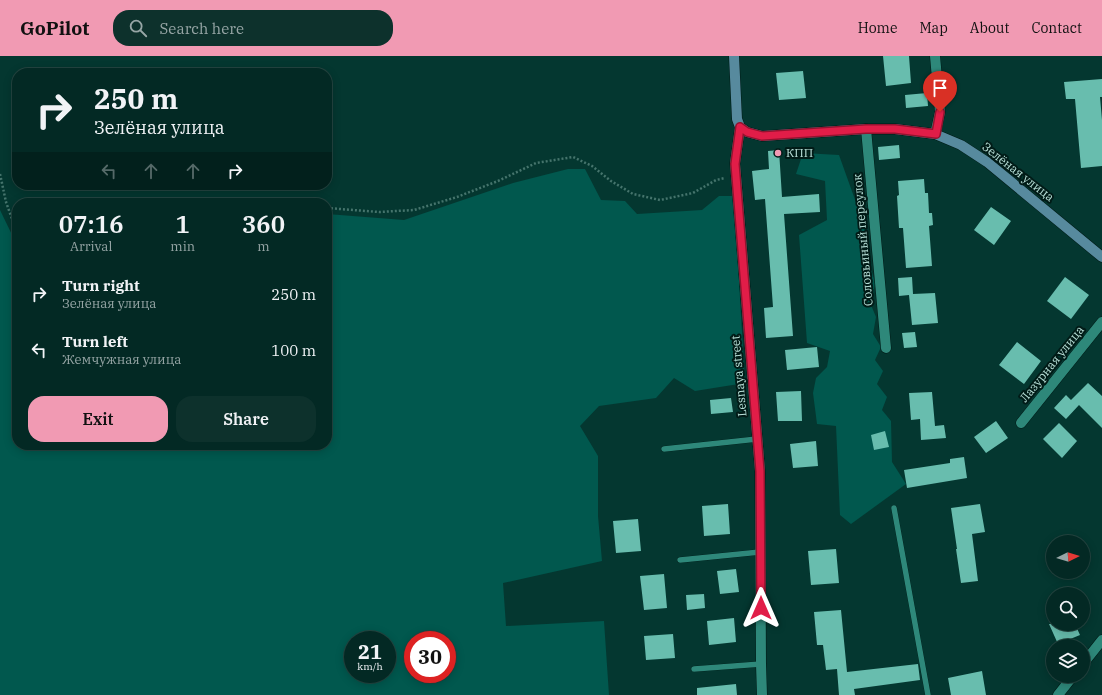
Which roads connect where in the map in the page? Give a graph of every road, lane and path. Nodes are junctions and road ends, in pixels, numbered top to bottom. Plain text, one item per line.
1 (734, 56) edge
2 (935, 56) edge
3 (740, 127) junction
4 (866, 129) junction
5 (936, 134) junction
6 (0, 174) edge
7 (736, 176) junction
8 (332, 208) edge
9 (12, 219) edge
10 (1102, 257) edge
11 (1102, 322) edge
12 (886, 348) dead end
13 (1021, 423) dead end
14 (757, 439) junction
15 (664, 449) dead end
16 (894, 508) dead end
17 (760, 552) junction
18 (680, 560) dead end
19 (1102, 640) edge
20 (1090, 655) edge
21 (761, 664) junction
22 (694, 669) dead end
23 (1067, 683) edge
24 (762, 695) edge
25 (928, 695) edge
26 (1058, 695) edge

1 - 3 street, Lesnaya street
2 - 5 street
3 - 4 street, Зелёная улица
3 - 7 street, Lesnaya street
4 - 5 street, Зелёная улица
4 - 12 street, Соловьиный переулок
5 - 10 street, Зелёная улица
6 - 9 path
7 - 8 path
7 - 14 street, Lesnaya street
11 - 13 street, Лазурная улица
14 - 15 lane
14 - 17 street, Lesnaya street
16 - 25 lane
17 - 18 lane
17 - 21 street, Lesnaya street
19 - 20 street
21 - 22 lane
21 - 24 street, Lesnaya street
23 - 26 street

